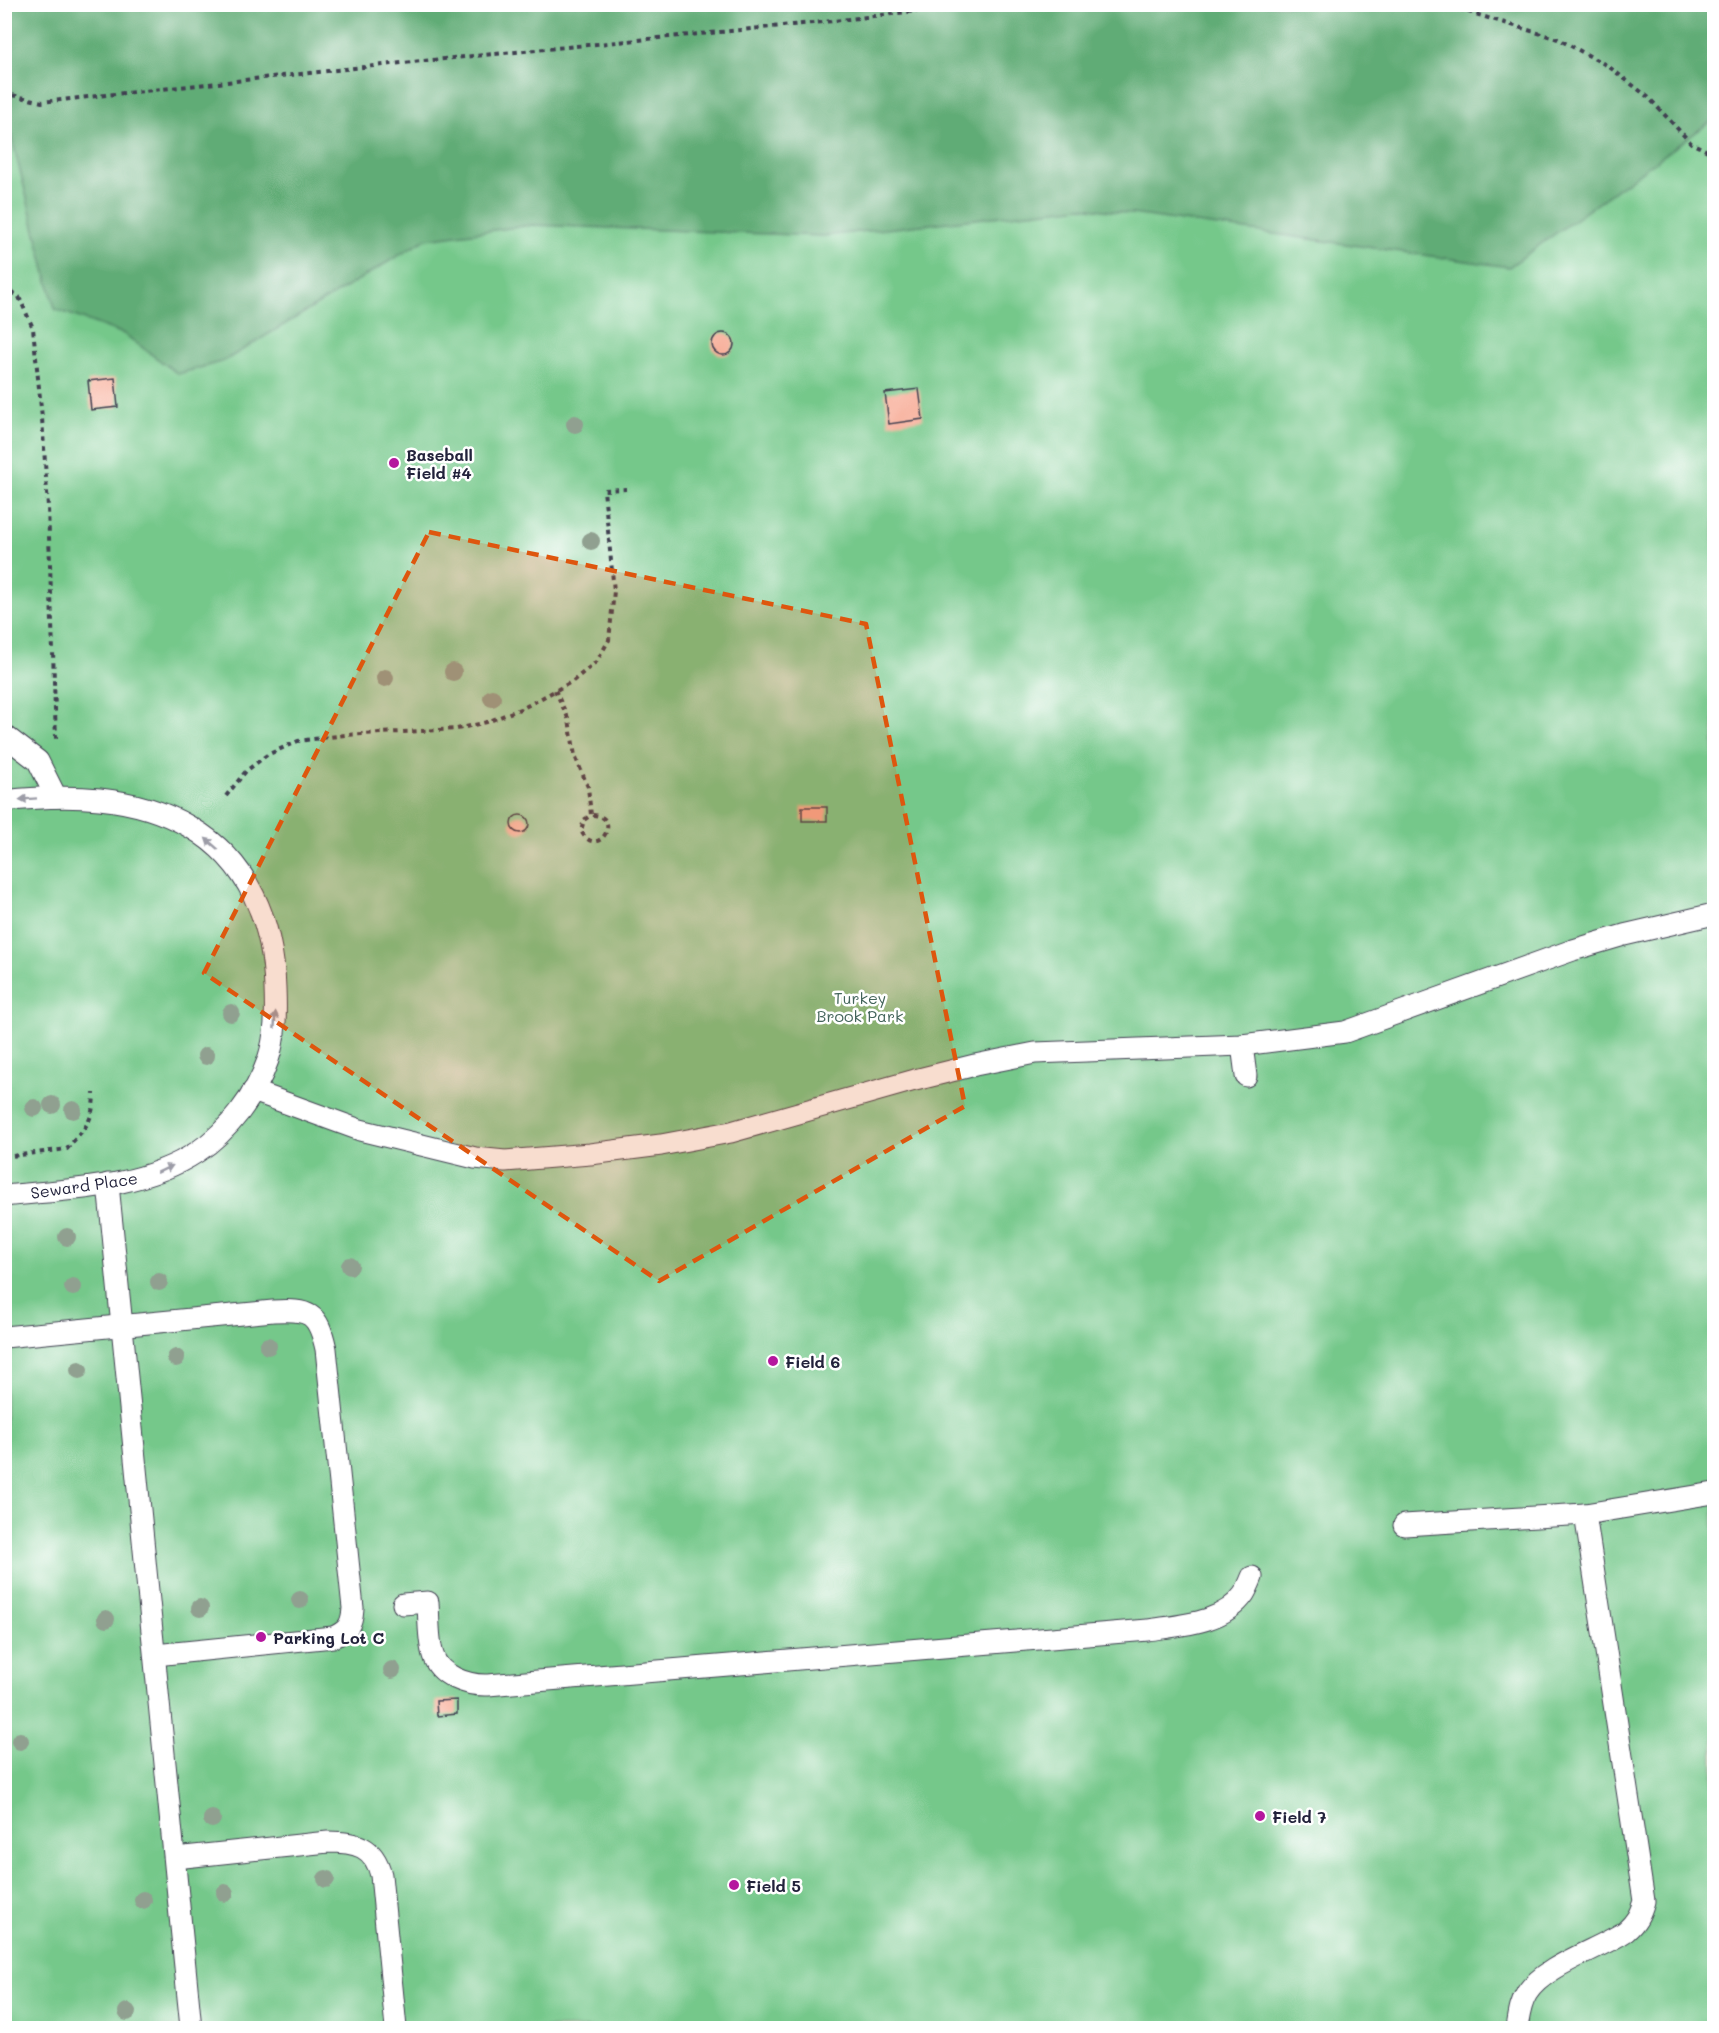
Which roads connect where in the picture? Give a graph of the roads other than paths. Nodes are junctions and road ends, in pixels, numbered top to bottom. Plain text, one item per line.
1 (4, 735) edge
2 (56, 797) junction
3 (4, 801) edge
4 (1714, 914) edge
5 (1242, 1045) junction
6 (1246, 1076) dead end
7 (253, 1091) junction
8 (108, 1185) junction
9 (4, 1196) edge
10 (123, 1326) junction
11 (4, 1337) edge
12 (1714, 1493) edge
13 (1585, 1514) junction
14 (1404, 1525) dead end
15 (1252, 1577) dead end
16 (403, 1604) dead end
17 (155, 1655) junction
18 (174, 1858) junction
19 (191, 2028) edge
20 (396, 2028) edge
21 (1517, 2028) edge

1 - 2 lane
2 -> 3 lane, Seward Place
7 -> 2 lane, Seward Place
4 - 5 lane
5 - 6 lane
5 - 7 lane
8 -> 7 lane, Seward Place
8 - 9 lane, Seward Place
8 - 10 lane
10 - 11 lane
10 - 17 lane
10 - 17 lane
12 - 13 lane
13 - 14 lane
13 - 21 lane
15 - 16 lane
17 - 18 lane
18 - 19 lane
18 - 20 lane

